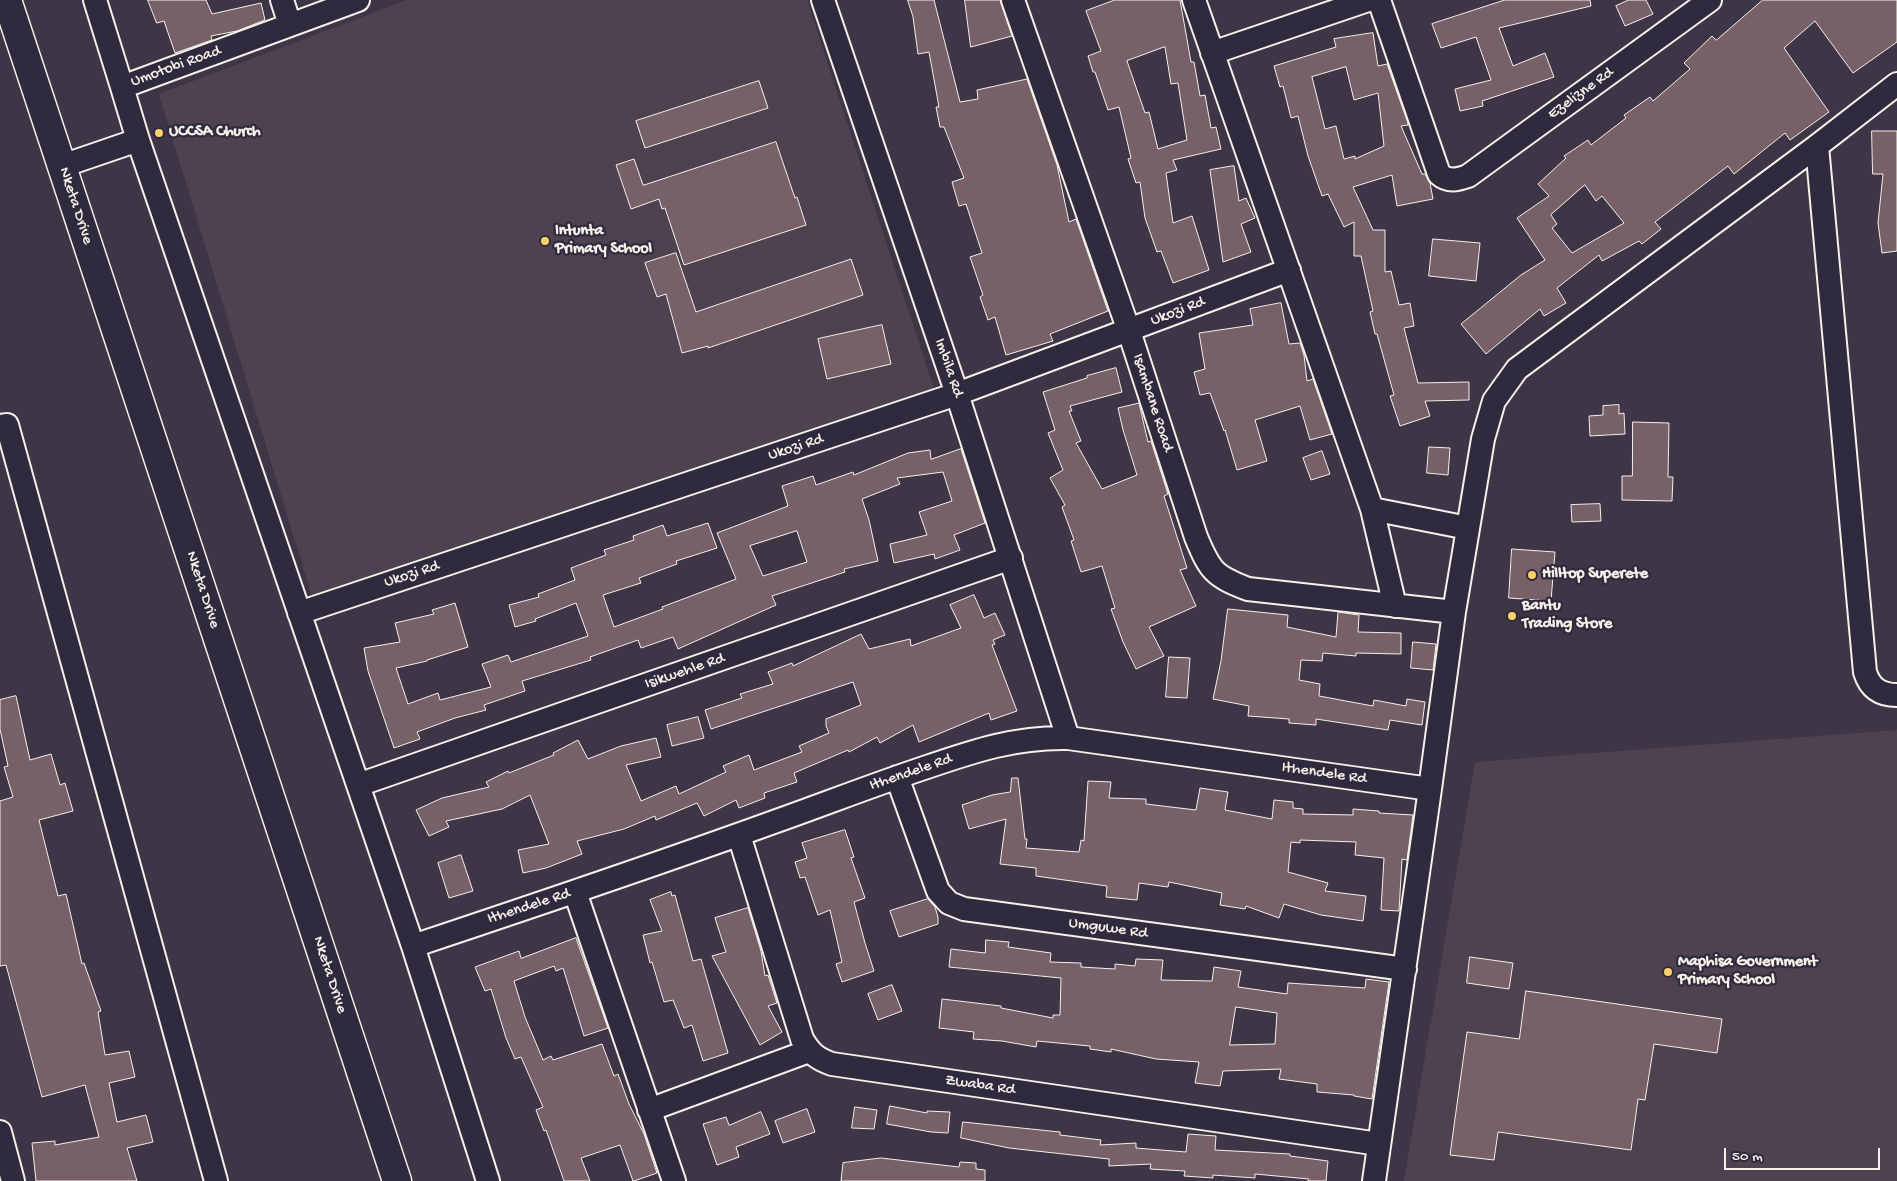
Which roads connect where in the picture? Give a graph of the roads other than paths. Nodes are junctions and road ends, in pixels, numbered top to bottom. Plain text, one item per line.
1 (7, 0) edge
2 (95, 0) edge
3 (282, 0) edge
4 (358, 0) edge
5 (823, 0) edge
6 (1013, 0) edge
7 (1194, 0) edge
8 (1368, 0) edge
9 (1379, 0) edge
10 (1710, 0) edge
11 (290, 25) junction
12 (1212, 53) junction
13 (1897, 84) edge
14 (122, 87) junction
15 (138, 140) junction
16 (1817, 146) junction
17 (62, 166) junction
18 (1289, 270) junction
19 (1129, 331) junction
20 (957, 394) junction
21 (0, 426) edge
22 (1372, 509) junction
23 (1468, 528) junction
24 (1011, 558) junction
25 (1395, 606) junction
26 (1454, 612) junction
27 (299, 613) junction
28 (1897, 695) edge
29 (1068, 738) junction
30 (897, 777) junction
31 (358, 785) junction
32 (1430, 789) junction
33 (739, 835) junction
34 (575, 892) junction
35 (413, 946) junction
36 (1405, 969) junction
37 (809, 1051) junction
38 (649, 1110) junction
39 (0, 1132) edge
40 (1379, 1144) junction
41 (13, 1181) edge
42 (216, 1181) edge
43 (397, 1181) edge
44 (488, 1181) edge
45 (674, 1181) edge
46 (1374, 1181) edge

1 - 17 street, Nketa Drive
2 - 14 street
3 - 11 street
4 - 11 street, Umotobi Road
5 - 20 street, Imbila Rd
6 - 19 street, Isambane Road
7 - 12 street
8 - 12 street
9 - 10 street, Ezelizne Rd
11 - 14 street, Umotobi Road
12 - 18 street
13 - 16 street
14 - 15 street, Umotobi Road
15 - 17 street
15 - 27 street, Umotobi Road
16 - 23 street
16 - 28 street
17 - 43 street, Nketa Drive
18 - 19 street, Ukozi Rd
18 - 22 street
19 - 20 street, Ukozi Rd
19 - 25 street, Isambane Road
20 - 24 street, Imbila Rd
20 - 27 street, Ukozi Rd
21 - 42 street
22 - 23 street
22 - 25 street
23 - 26 street
24 - 29 street, Imbila Rd
24 - 31 street, Isikwehle Rd
25 - 26 street, Isambane Road
26 - 32 street
27 - 31 street, Umotobi Road
29 - 30 street, Ithendele Rd
29 - 32 street, Ithendele Rd
30 - 33 street, Ithendele Rd
30 - 36 street, Umguwe Rd
31 - 35 street, Umotobi Road
32 - 36 street
33 - 34 street, Ithendele Rd
33 - 37 street
34 - 35 street, Ithendele Rd
34 - 38 street
35 - 44 street, Umotobi Road
36 - 40 street
37 - 38 street
37 - 40 street, Zwaba Rd
38 - 45 street
39 - 41 street
40 - 46 street

